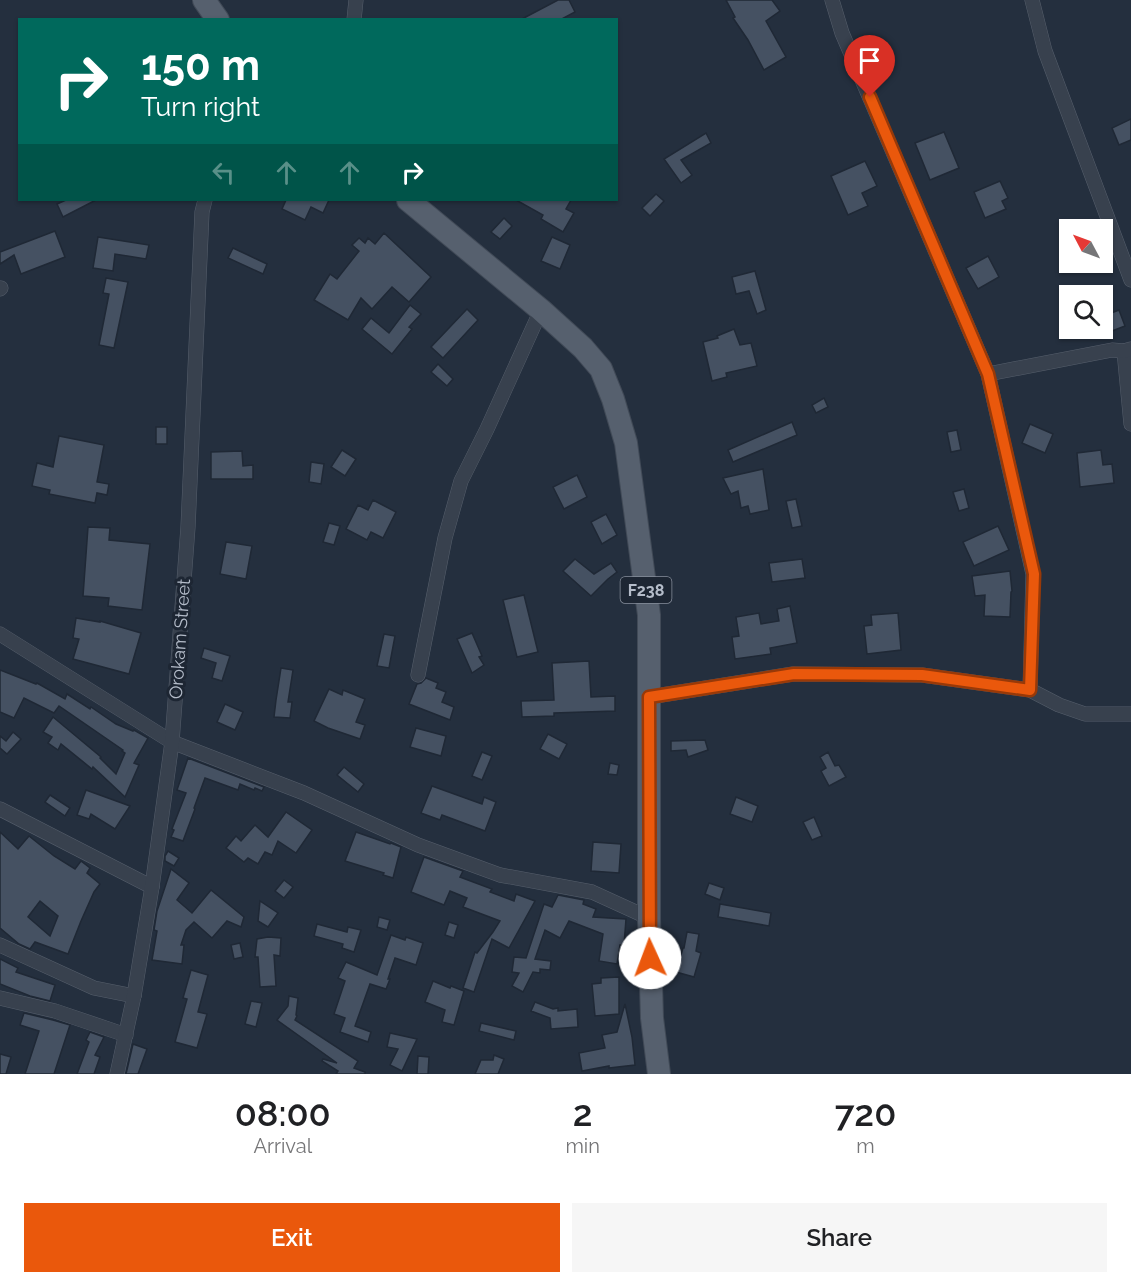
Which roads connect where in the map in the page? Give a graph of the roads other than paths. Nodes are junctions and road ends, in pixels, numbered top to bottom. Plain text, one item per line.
1 (204, 0) edge
2 (357, 0) edge
3 (832, 0) edge
4 (1032, 0) edge
5 (217, 18) edge
6 (354, 18) edge
7 (205, 201) edge
8 (409, 201) edge
9 (1131, 280) edge
10 (542, 310) junction
11 (1128, 350) edge
12 (988, 374) junction
13 (1131, 424) edge
14 (0, 634) edge
15 (418, 675) dead end
16 (1030, 690) junction
17 (649, 697) junction
18 (1131, 714) edge
19 (172, 742) junction
20 (0, 809) edge
21 (152, 887) junction
22 (649, 918) junction
23 (0, 945) edge
24 (134, 996) junction
25 (0, 998) edge
26 (126, 1035) junction
27 (653, 1073) edge
28 (117, 1074) edge

1 - 5 main road
2 - 6 street
3 - 12 street
4 - 9 street
7 - 19 street, Orokam Street
8 - 10 main road, F238
10 - 15 street
10 - 17 main road, F238
11 - 12 street
11 - 13 street
12 - 16 street
14 - 19 street
16 - 17 street
16 - 18 street
17 - 22 main road, F238
19 - 21 street, Orokam Street
19 - 22 street
20 - 21 street
21 - 24 street, Orokam Street
22 - 27 main road, F238
23 - 24 street
24 - 26 street, Orokam Street
25 - 26 street
26 - 28 street, Orokam Street

